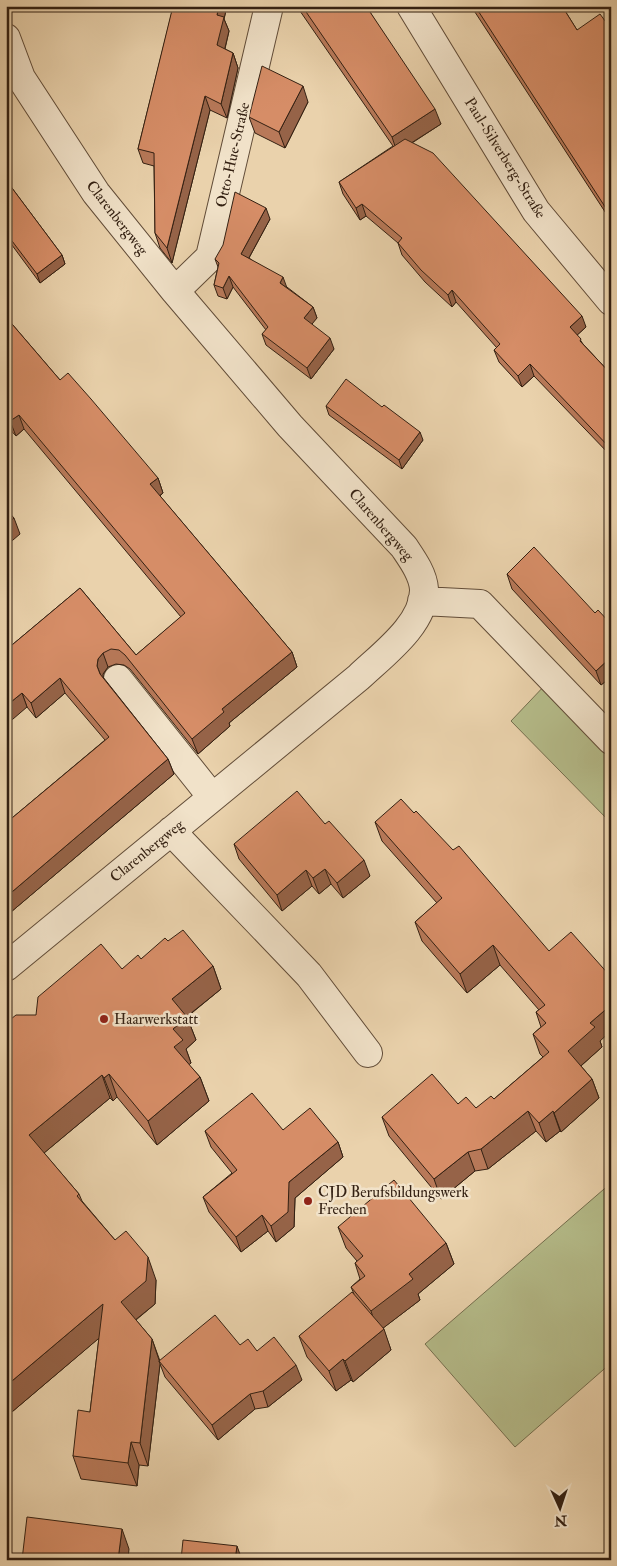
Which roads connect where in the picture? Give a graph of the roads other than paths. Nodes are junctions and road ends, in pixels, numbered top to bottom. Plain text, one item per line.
1 (269, 6) edge
2 (411, 6) edge
3 (6, 38) edge
4 (175, 291) junction
5 (611, 301) edge
6 (422, 601) junction
7 (118, 679) dead end
8 (611, 740) edge
9 (212, 797) junction
10 (171, 831) junction
11 (6, 967) edge
12 (368, 1053) dead end

1 - 4 street, Otto-Hue-Straße
2 - 5 street, Paul-Silverberg-Straße
3 - 4 street, Clarenbergweg
4 - 6 street, Clarenbergweg
6 - 8 street
6 - 9 street, Clarenbergweg
7 - 9 street
9 - 10 street, Clarenbergweg
10 - 11 street, Clarenbergweg
10 - 12 street

